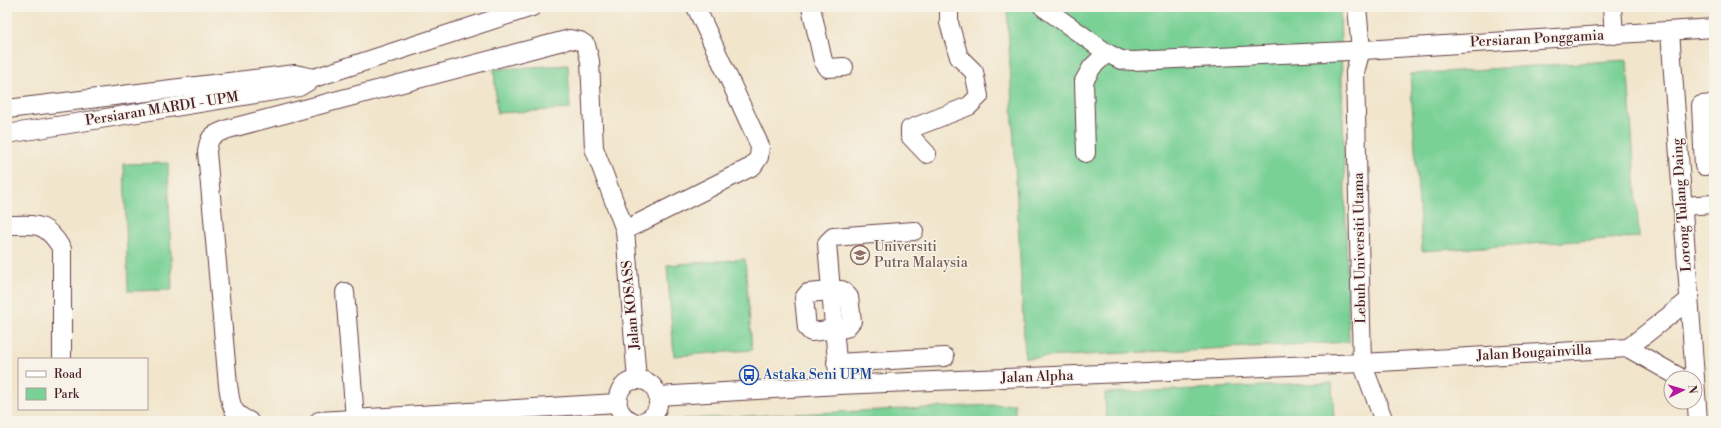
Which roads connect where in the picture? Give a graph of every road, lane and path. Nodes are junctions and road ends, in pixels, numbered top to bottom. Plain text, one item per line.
1 (532, 7) edge
2 (696, 7) edge
3 (811, 7) edge
4 (949, 7) edge
5 (1043, 7) edge
6 (1346, 7) edge
7 (1358, 7) edge
8 (1612, 7) edge
9 (1714, 28) edge
10 (1670, 31) junction
11 (1614, 35) junction
12 (1354, 50) junction
13 (1107, 53) junction
14 (844, 67) dead end
15 (314, 78) junction
16 (1714, 104) edge
17 (7, 109) edge
18 (7, 134) edge
19 (1086, 153) dead end
20 (927, 154) dead end
21 (1714, 165) edge
22 (1714, 204) edge
23 (1682, 206) junction
24 (7, 225) edge
25 (625, 230) junction
26 (914, 231) dead end
27 (831, 290) junction
28 (345, 292) dead end
29 (1689, 300) junction
30 (834, 330) junction
31 (1628, 348) junction
32 (945, 357) dead end
33 (62, 358) edge
34 (836, 363) junction
35 (1362, 363) junction
36 (1669, 370) edge
37 (1692, 370) edge
38 (637, 380) junction
39 (839, 385) junction
40 (658, 396) junction
41 (617, 403) junction
42 (1696, 410) edge
43 (435, 418) edge
44 (355, 419) junction
45 (249, 421) edge
46 (319, 421) edge
47 (632, 421) edge
48 (644, 421) edge
49 (1384, 421) edge
50 (1698, 421) edge

1 - 15 street, Persiaran MARDI - UPM
2 - 25 street
3 - 14 street
4 - 20 street
5 - 13 street, Persiaran Ponggamia
6 - 12 street, Lebuh Universiti Utama
7 - 12 street, Lebuh Universiti Utama
8 - 11 street
9 - 10 street, Persiaran Ponggamia
10 - 11 street, Persiaran Ponggamia
10 - 23 street, Lorong Tulang Daing
11 - 12 street, Persiaran Ponggamia
12 - 13 street, Persiaran Ponggamia
12 - 35 street, Lebuh Universiti Utama
13 - 19 street
15 - 17 street, Persiaran MARDI - UPM
15 - 18 street, Persiaran MARDI - UPM
16 - 21 street
22 - 23 street
23 - 29 street, Lorong Tulang Daing
24 - 33 street
25 - 38 street, Jalan KOSASS
25 - 45 street, Jalan KOSASS
26 - 27 street
27 - 30 street
27 - 30 street
28 - 44 street
29 - 31 street
29 - 37 street, Lorong Tulang Daing
30 - 34 street
31 - 35 street, Jalan Bougainvilla
31 - 36 street
32 - 34 street
34 - 39 street
35 - 39 street, Jalan Alpha
35 - 49 street, Lebuh Universiti Utama
38 - 40 street
38 - 41 street
39 - 40 street, Jalan Alpha
40 - 48 street
41 - 43 street
41 - 47 street
42 - 50 street, Lorong Tulang Daing
43 - 44 street
44 - 46 street

